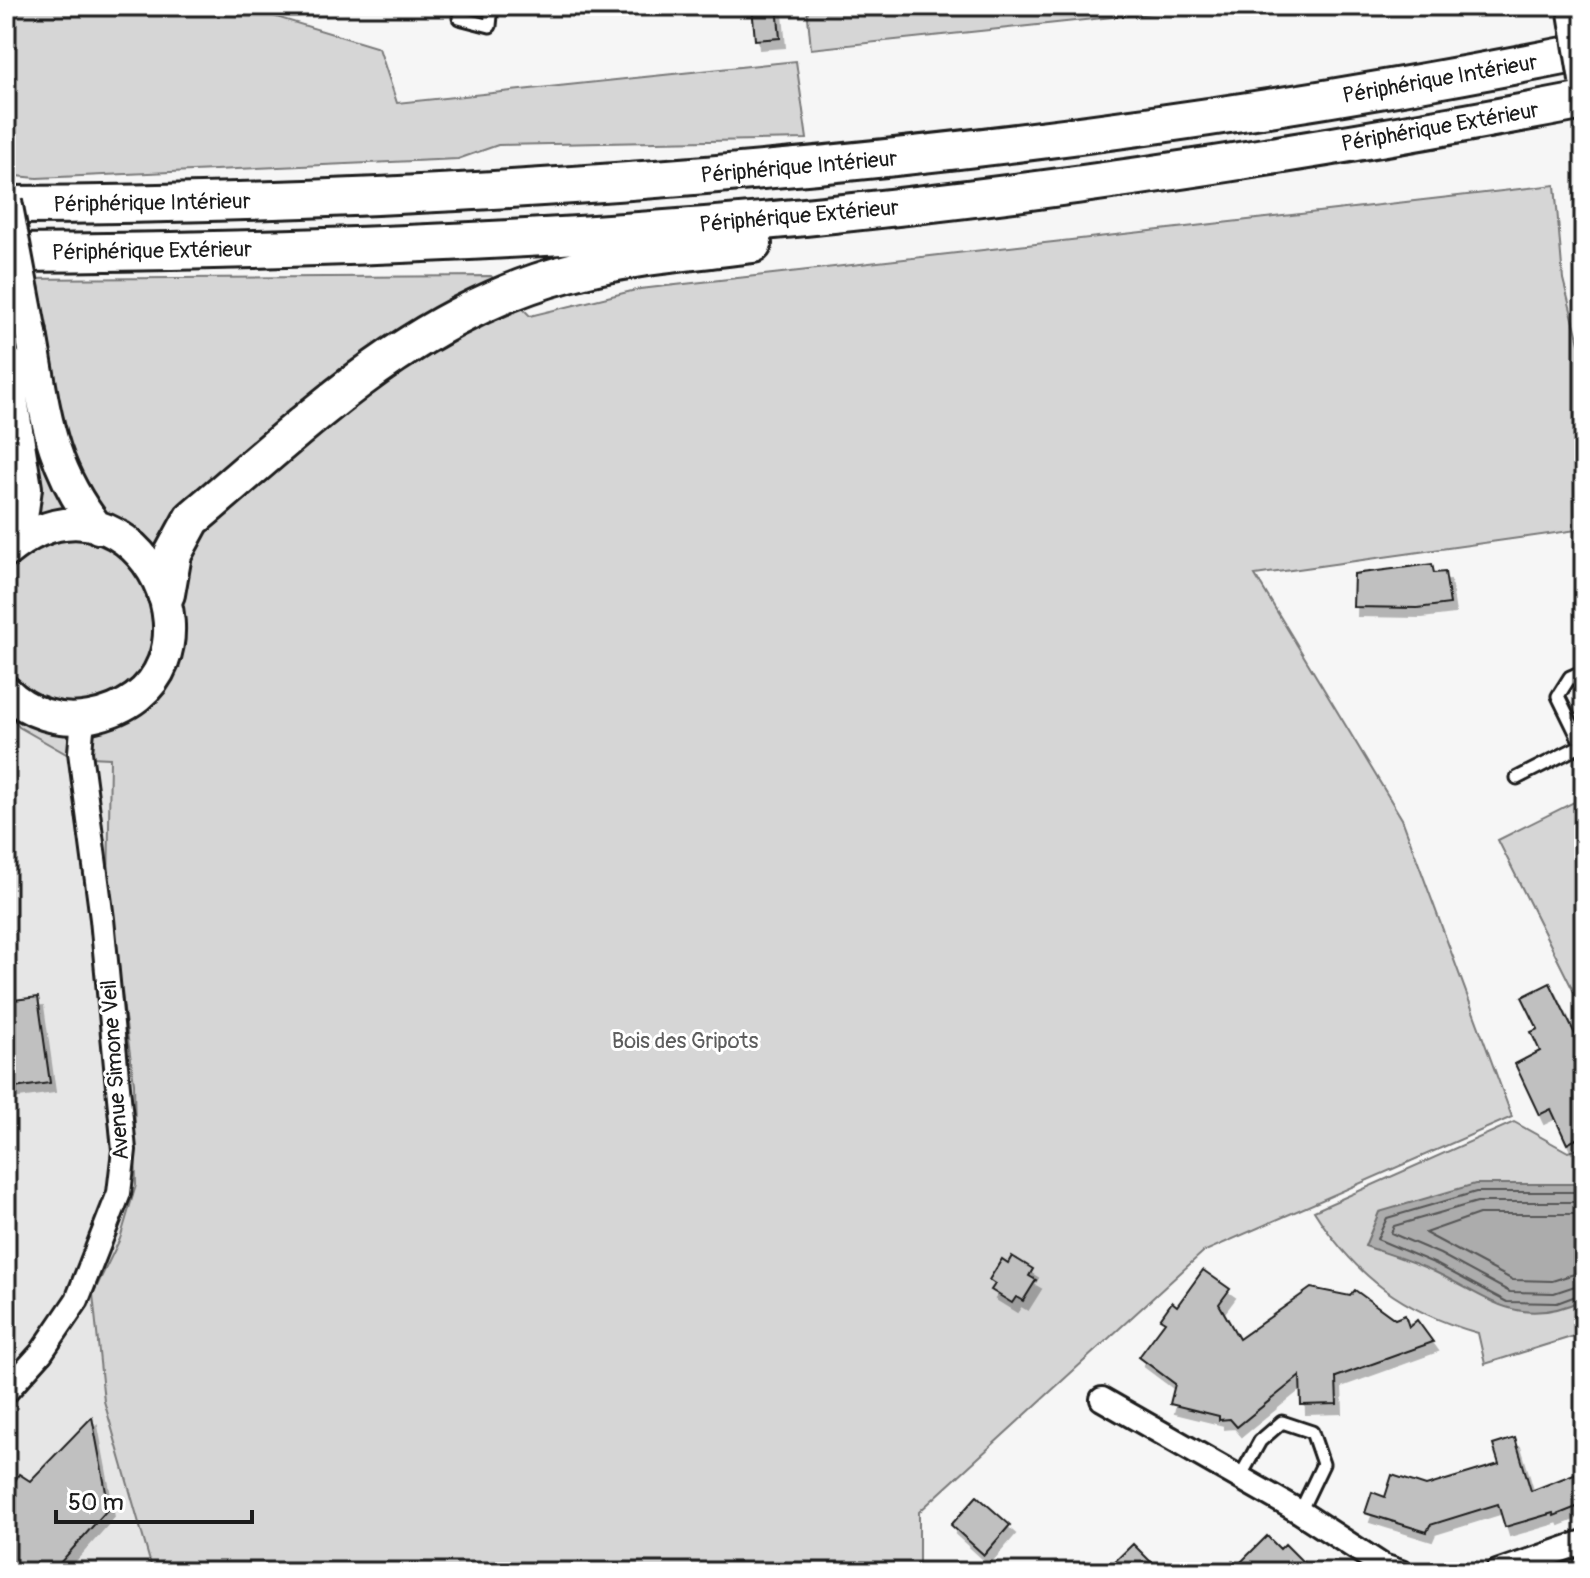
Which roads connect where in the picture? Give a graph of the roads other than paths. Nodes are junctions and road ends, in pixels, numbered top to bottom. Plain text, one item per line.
1 (492, 6) edge
2 (1572, 6) edge
3 (459, 18) dead end
4 (1584, 52) edge
5 (1584, 80) edge
6 (1584, 101) edge
7 (6, 203) edge
8 (846, 212) junction
9 (6, 253) edge
10 (6, 360) edge
11 (98, 528) junction
12 (13, 546) edge
13 (166, 594) junction
14 (1584, 671) edge
15 (6, 691) edge
16 (83, 718) junction
17 (1583, 745) edge
18 (1517, 778) dead end
19 (6, 1392) edge
20 (1102, 1399) dead end
21 (1240, 1477) junction
22 (1300, 1512) junction
23 (1584, 1542) edge
24 (1401, 1572) edge
25 (1497, 1572) edge

1 - 3 lane
2 - 5 street, bridge
4 - 7 highway, Périphérique Intérieur
6 - 8 highway, Périphérique Extérieur
7 - 11 main road, bridge
8 - 9 highway, Périphérique Extérieur
8 - 13 highway
10 - 12 main road
11 - 12 main road
11 - 13 main road
13 - 16 main road
14 - 17 lane
15 - 16 main road
16 - 19 street, Avenue Simone Veil
17 - 18 lane
20 - 21 street
21 - 22 street
21 - 22 lane
22 - 24 street
23 - 25 street

